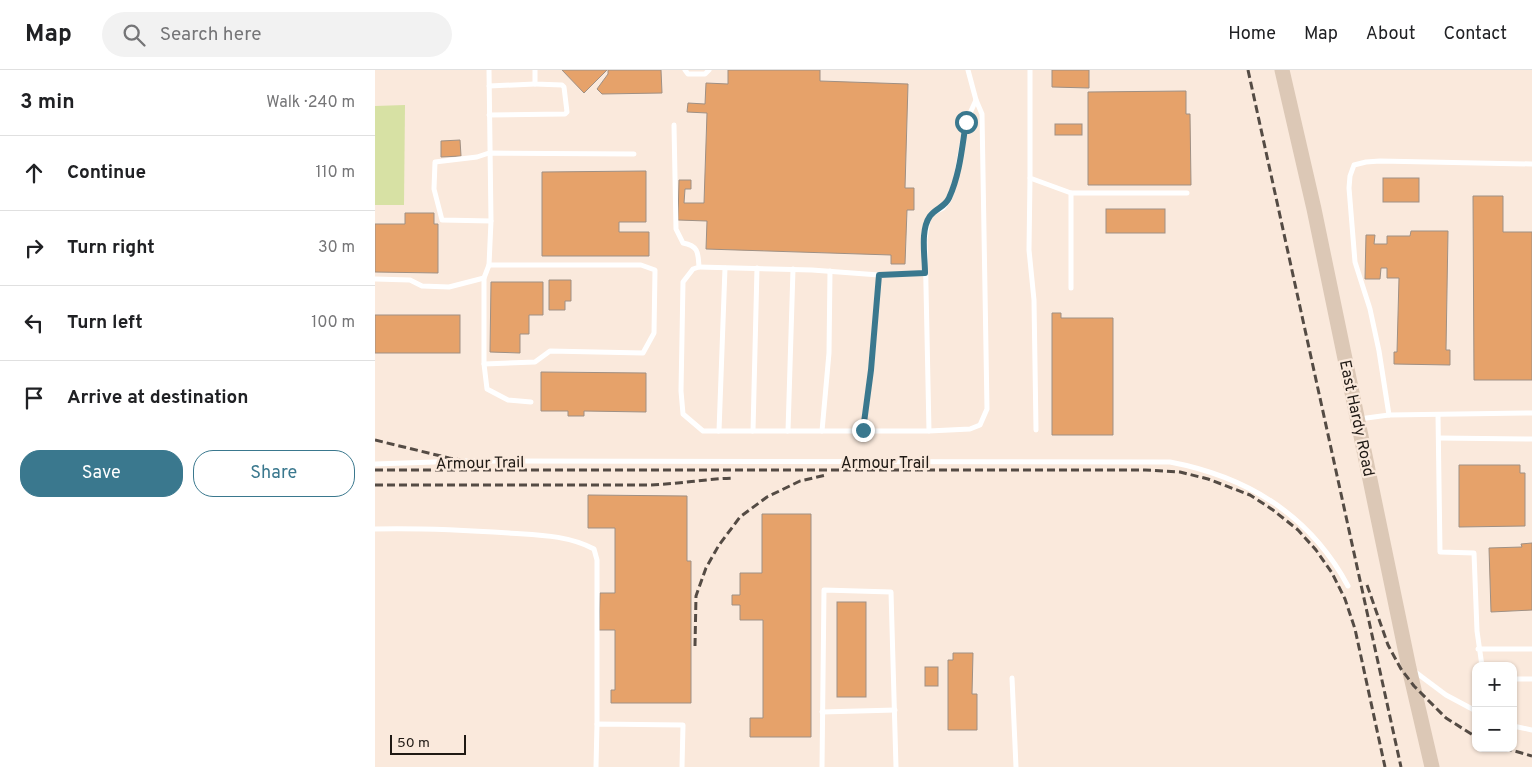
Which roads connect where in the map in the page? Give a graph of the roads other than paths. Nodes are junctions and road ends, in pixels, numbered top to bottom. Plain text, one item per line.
1 (489, 70) edge
2 (535, 70) edge
3 (685, 70) edge
4 (709, 70) edge
5 (968, 70) edge
6 (1030, 70) edge
7 (1281, 70) edge
8 (535, 84) junction
9 (489, 86) junction
10 (976, 100) junction
11 (489, 115) junction
12 (674, 125) dead end
13 (489, 153) junction
14 (634, 154) dead end
15 (1532, 164) edge
16 (1030, 178) junction
17 (1071, 193) junction
18 (1187, 193) dead end
19 (491, 221) junction
20 (489, 265) junction
21 (699, 267) junction
22 (725, 268) junction
23 (757, 268) junction
24 (793, 269) junction
25 (830, 271) junction
26 (925, 273) junction
27 (879, 275) junction
28 (484, 278) junction
29 (375, 279) edge
30 (1071, 288) dead end
31 (485, 364) junction
32 (531, 402) dead end
33 (1532, 413) edge
34 (1389, 415) junction
35 (1438, 415) junction
36 (1358, 419) junction
37 (863, 430) junction
38 (1036, 430) dead end
39 (719, 431) junction
40 (753, 431) junction
41 (788, 431) junction
42 (822, 431) junction
43 (929, 431) junction
44 (1439, 438) junction
45 (1532, 439) edge
46 (375, 464) edge
47 (375, 529) edge
48 (1348, 586) dead end
49 (1478, 649) junction
50 (1532, 649) edge
51 (1481, 662) edge
52 (1409, 668) junction
53 (1012, 678) dead end
54 (1517, 679) edge
55 (1532, 679) edge
56 (1472, 709) edge
57 (895, 710) junction
58 (822, 712) junction
59 (597, 724) junction
60 (1517, 727) edge
61 (1532, 730) edge
62 (596, 767) edge
63 (682, 767) edge
64 (822, 767) edge
65 (896, 767) edge
66 (1016, 767) edge
67 (1432, 767) edge

1 - 9 lane
2 - 8 lane
3 - 4 lane
5 - 10 lane
6 - 16 lane
7 - 36 main road, East Hardy Road
8 - 9 lane
8 - 11 lane
9 - 11 lane
10 - 26 lane
10 - 43 lane
11 - 13 lane
12 - 21 lane
13 - 14 lane
13 - 19 lane
13 - 19 lane
15 - 34 lane
16 - 17 lane
16 - 38 lane
17 - 18 lane
17 - 30 lane
19 - 20 lane
20 - 28 lane
20 - 31 lane
21 - 22 lane
21 - 39 lane
22 - 23 lane
22 - 39 lane
23 - 24 lane
23 - 40 lane
24 - 25 lane
24 - 41 lane
25 - 27 lane
25 - 42 lane
26 - 27 lane
26 - 43 lane
27 - 37 lane
28 - 29 lane
28 - 31 lane
31 - 32 lane
33 - 35 lane
34 - 35 lane
34 - 36 lane
35 - 44 lane
36 - 52 main road, East Hardy Road
37 - 42 lane
37 - 43 lane
39 - 40 lane
40 - 41 lane
41 - 42 lane
44 - 45 lane
44 - 49 lane
46 - 48 lane, Armour Trail
47 - 59 lane
49 - 50 lane
49 - 51 lane
52 - 56 lane
52 - 67 main road, East Hardy Road
53 - 66 lane
54 - 55 lane
57 - 58 lane
57 - 58 lane
57 - 65 lane
58 - 64 lane
59 - 62 lane
59 - 63 lane
60 - 61 lane

